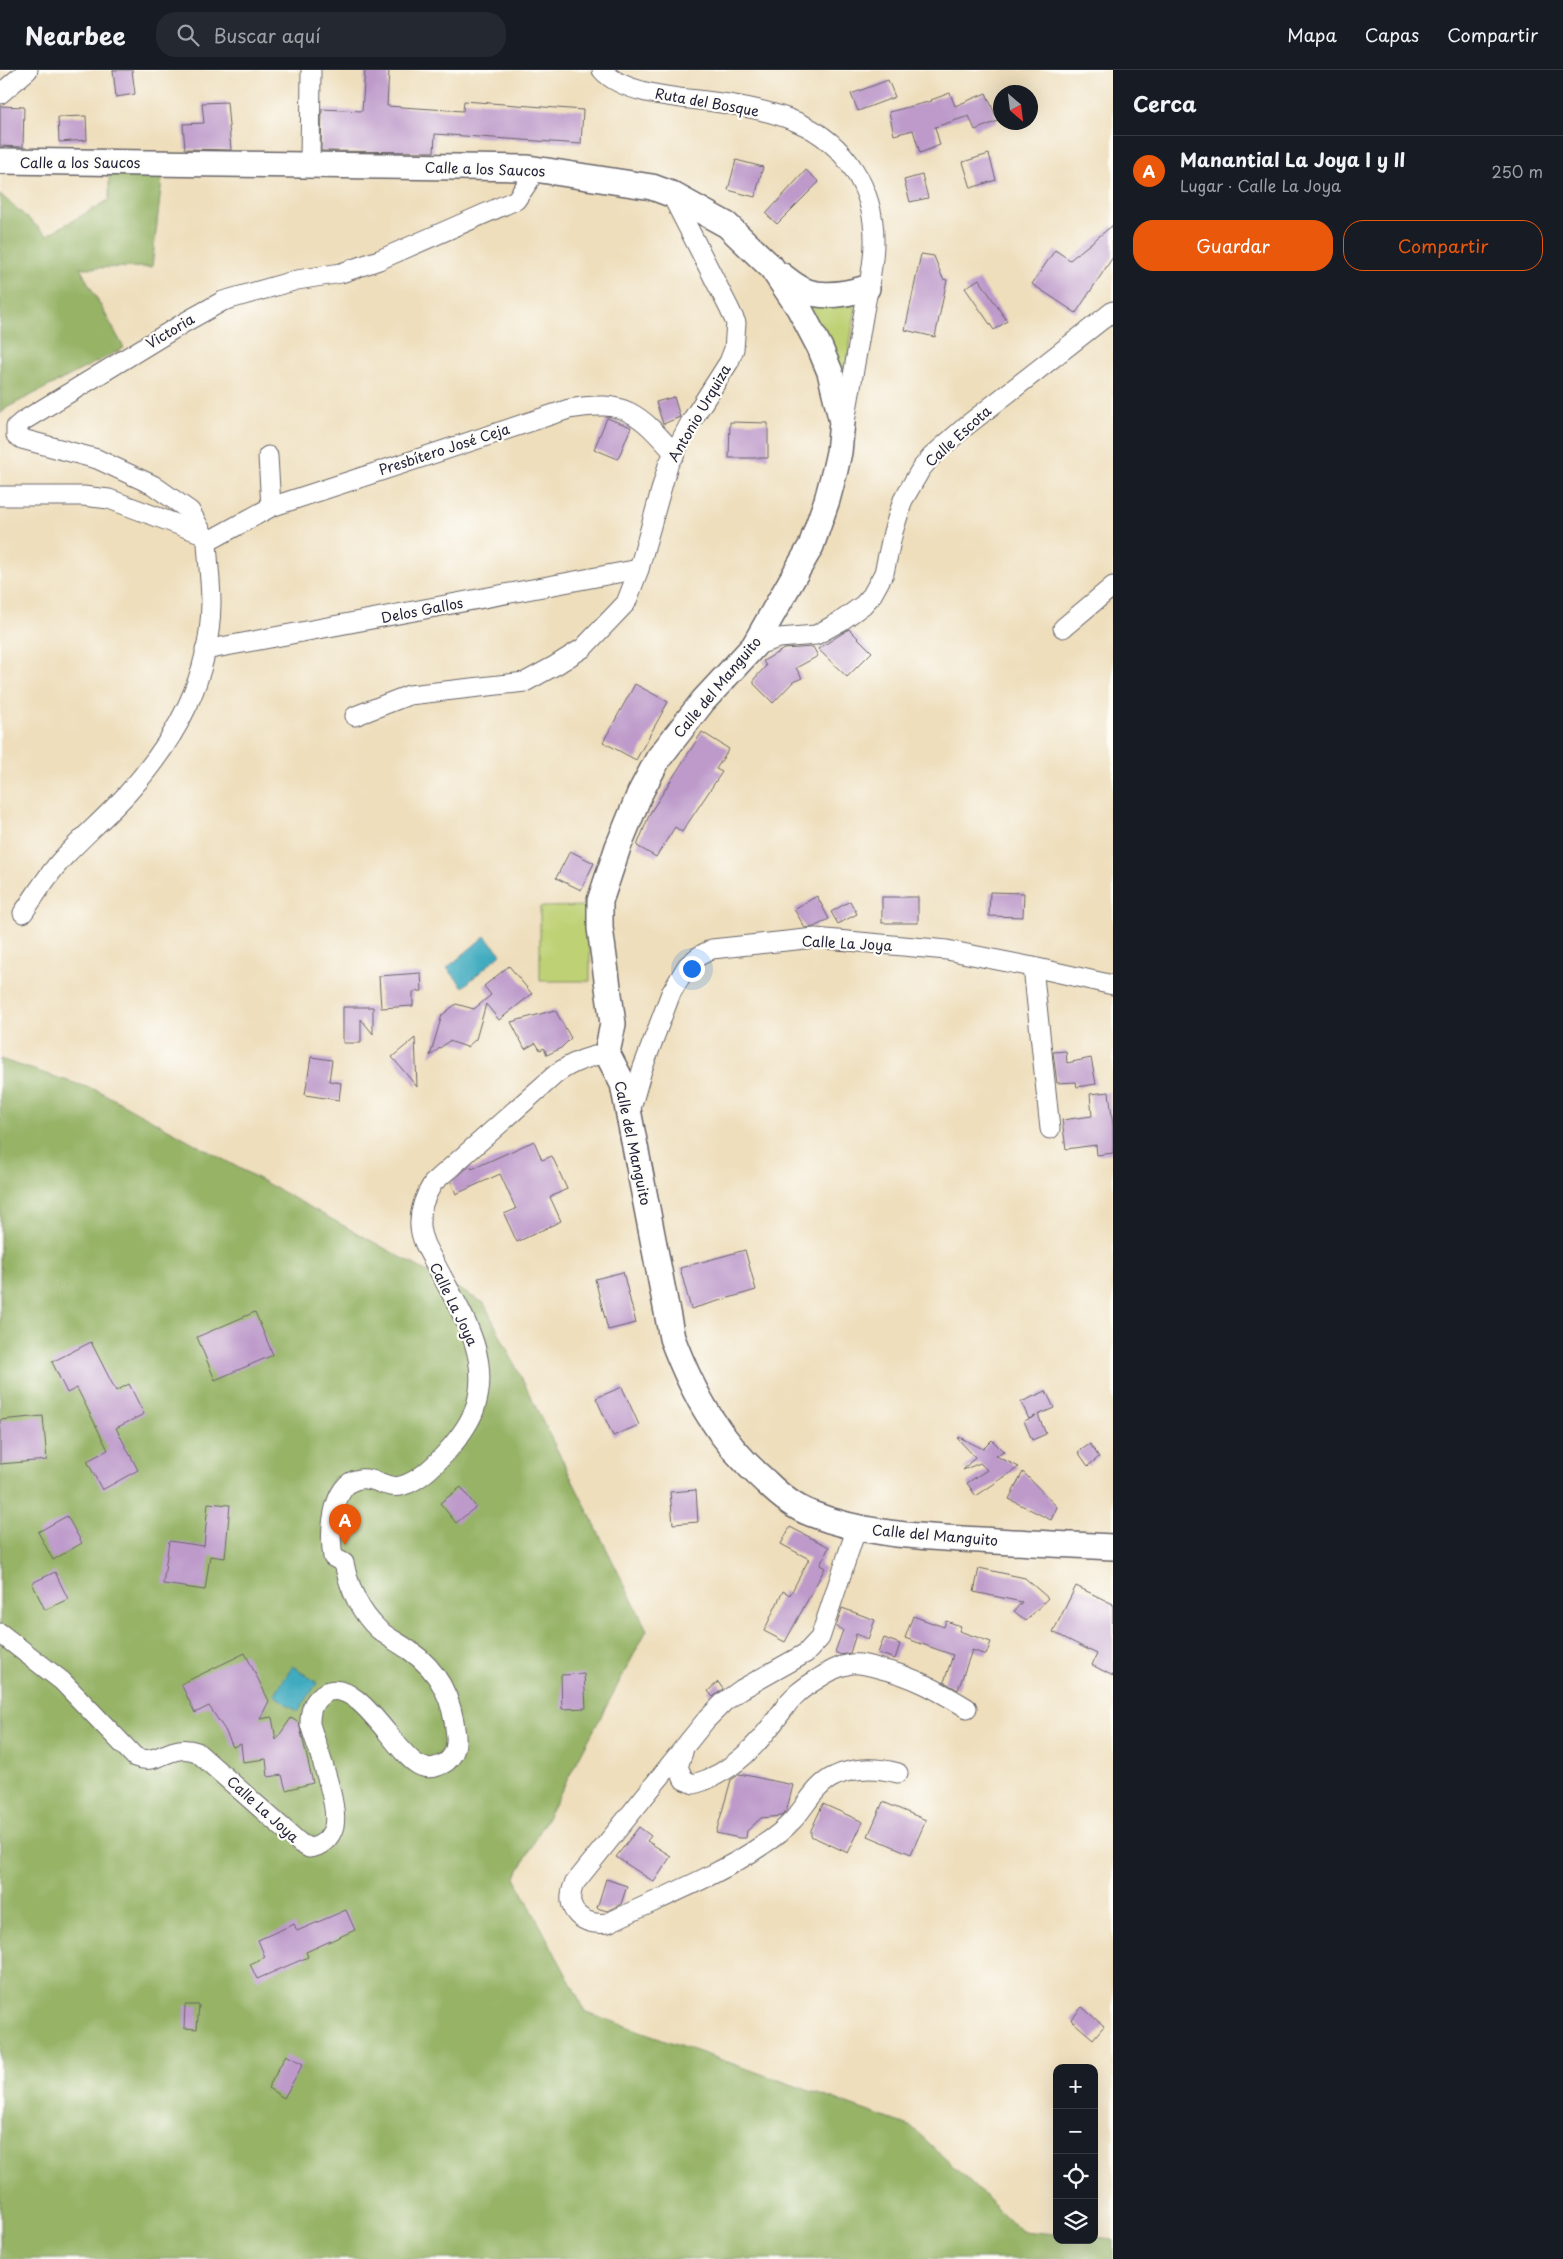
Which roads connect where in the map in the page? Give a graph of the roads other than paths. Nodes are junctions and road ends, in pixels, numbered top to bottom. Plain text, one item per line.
1 (28, 70) edge
2 (311, 70) edge
3 (602, 70) edge
4 (0, 94) edge
5 (0, 161) edge
6 (310, 164) junction
7 (528, 168) junction
8 (671, 194) junction
9 (772, 268) junction
10 (868, 288) junction
11 (1113, 311) edge
12 (839, 452) junction
13 (675, 454) junction
14 (268, 456) dead end
15 (0, 496) edge
16 (270, 507) junction
17 (205, 538) junction
18 (639, 569) junction
19 (1113, 586) edge
20 (1063, 628) dead end
21 (754, 646) junction
22 (206, 650) junction
23 (355, 716) dead end
24 (23, 913) dead end
25 (1033, 967) junction
26 (1113, 985) edge
27 (607, 1053) junction
28 (629, 1118) junction
29 (1050, 1128) dead end
30 (857, 1527) junction
31 (1113, 1547) edge
32 (0, 1633) edge
33 (966, 1708) dead end
34 (685, 1749) junction
35 (898, 1773) dead end

1 - 4 street
2 - 6 street
3 - 10 street, Ruta del Bosque
5 - 6 main road, Calle a los Saucos
6 - 7 main road, Calle a los Saucos
7 - 8 main road, Calle a los Saucos
7 - 17 street, Victoria
8 - 9 main road, Calle a los Saucos
8 - 13 street, Antonio Urquiza
9 - 10 main road
9 - 12 main road, Calle a los Saucos
10 - 12 street, Ruta del Bosque
11 - 21 street, Calle Escota
12 - 21 main road, Calle del Manguito
13 - 16 street, Presbítero José Ceja
13 - 18 street, Antonio Urquiza
14 - 16 street
15 - 17 street
16 - 17 street, Presbítero José Ceja
17 - 22 street
18 - 22 street, Delos Gallos
18 - 23 street, Antonio Urquiza
19 - 20 street
21 - 27 main road, Calle del Manguito
22 - 24 street
25 - 26 street, Calle La Joya
25 - 28 street, Calle La Joya
25 - 29 street
27 - 28 main road, Calle del Manguito
27 - 32 street, Calle La Joya
28 - 30 main road, Calle del Manguito
30 - 31 main road, Calle del Manguito
30 - 34 street
33 - 34 street
34 - 35 street

